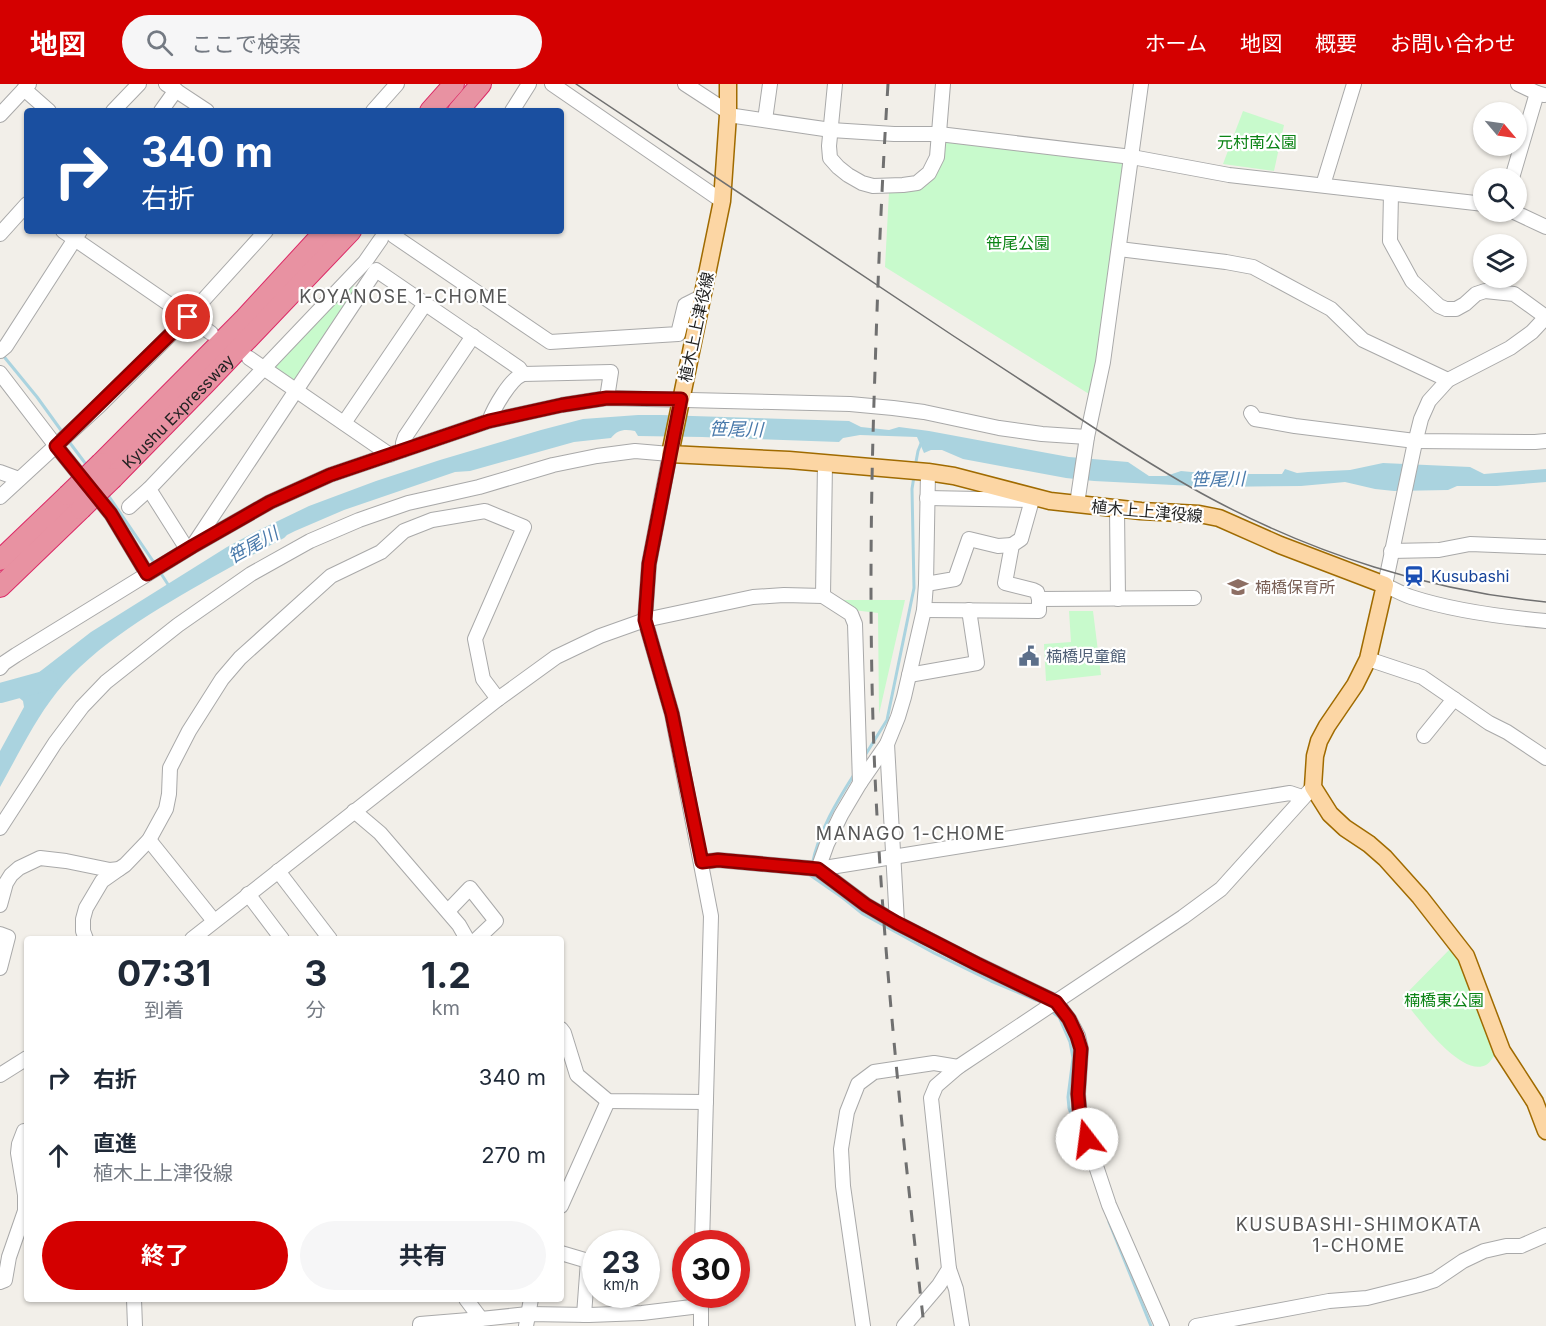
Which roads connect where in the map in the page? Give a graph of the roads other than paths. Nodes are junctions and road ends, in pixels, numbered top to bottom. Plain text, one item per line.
1 (139, 84) edge
2 (397, 84) edge
3 (454, 84) edge
4 (529, 84) edge
5 (552, 84) edge
6 (685, 84) edge
7 (728, 84) edge
8 (770, 84) edge
9 (835, 84) edge
10 (943, 84) edge
11 (1141, 84) edge
12 (1354, 84) edge
13 (1518, 84) edge
14 (480, 85) edge
15 (27, 86) edge
16 (171, 87) edge
17 (1541, 95) edge
18 (46, 108) edge
19 (116, 108) edge
20 (162, 108) edge
21 (202, 108) edge
22 (376, 108) edge
23 (433, 108) edge
24 (461, 108) edge
25 (514, 108) edge
26 (728, 114) junction
27 (0, 115) edge
28 (765, 120) junction
29 (831, 129) junction
30 (939, 134) junction
31 (1132, 157) junction
32 (1515, 168) edge
33 (1323, 185) junction
34 (1391, 194) junction
35 (722, 201) junction
36 (1473, 203) edge
37 (24, 208) edge
38 (1527, 218) edge
39 (1546, 227) edge
40 (0, 234) edge
41 (73, 234) edge
42 (263, 234) edge
43 (322, 234) edge
44 (348, 234) edge
45 (386, 235) edge
46 (1119, 249) junction
47 (371, 266) junction
48 (703, 296) junction
49 (425, 304) junction
50 (188, 317) junction
51 (1546, 317) edge
52 (211, 333) dead end
53 (473, 336) junction
54 (2, 349) edge
55 (249, 358) dead end
56 (263, 368) junction
57 (0, 373) edge
58 (523, 374) junction
59 (1448, 380) junction
60 (296, 391) junction
61 (607, 398) junction
62 (680, 403) junction
63 (1251, 413) dead end
64 (489, 421) junction
65 (344, 423) junction
66 (1087, 440) junction
67 (1546, 441) edge
68 (59, 443) junction
69 (1414, 444) junction
70 (670, 451) junction
71 (397, 452) junction
72 (825, 463) junction
73 (107, 470) junction
74 (0, 472) edge
75 (928, 472) junction
76 (19, 479) junction
77 (482, 486) junction
78 (149, 489) junction
79 (0, 497) edge
80 (927, 498) junction
81 (1078, 499) junction
82 (1038, 500) junction
83 (75, 502) junction
84 (129, 507) dead end
85 (1117, 508) junction
86 (485, 511) junction
87 (1012, 545) junction
88 (1393, 547) junction
89 (1546, 547) edge
90 (190, 548) junction
91 (0, 560) edge
92 (155, 570) junction
93 (926, 584) junction
94 (1385, 585) junction
95 (0, 587) edge
96 (823, 596) junction
97 (1118, 598) junction
98 (1194, 598) dead end
99 (1039, 599) junction
100 (924, 610) junction
101 (969, 610) junction
102 (645, 620) junction
103 (1546, 621) edge
104 (1368, 659) junction
105 (0, 668) edge
106 (909, 675) junction
107 (498, 699) junction
108 (1454, 699) junction
109 (1424, 736) dead end
110 (887, 744) junction
111 (1546, 758) edge
112 (860, 783) junction
113 (1308, 792) junction
114 (354, 811) junction
115 (0, 828) edge
116 (149, 840) junction
117 (894, 857) junction
118 (702, 862) junction
119 (119, 869) junction
120 (818, 869) junction
121 (278, 871) junction
122 (248, 894) junction
123 (0, 905) edge
124 (448, 911) junction
125 (214, 921) junction
126 (897, 923) junction
127 (0, 934) edge
128 (85, 936) edge
129 (197, 936) edge
130 (280, 936) edge
131 (328, 936) edge
132 (466, 936) edge
133 (470, 936) edge
134 (0, 968) edge
135 (1056, 1002) junction
136 (564, 1033) edge
137 (24, 1060) edge
138 (958, 1067) junction
139 (0, 1075) edge
140 (608, 1101) junction
141 (706, 1102) junction
142 (1546, 1131) edge
143 (24, 1133) edge
144 (24, 1189) edge
145 (564, 1199) edge
146 (24, 1214) edge
147 (702, 1230) edge
148 (1546, 1235) edge
149 (564, 1254) edge
150 (949, 1269) junction
151 (0, 1282) edge
152 (134, 1302) edge
153 (467, 1302) edge
154 (530, 1302) edge
155 (672, 1306) edge
156 (701, 1308) edge
157 (588, 1319) edge
158 (527, 1320) edge
159 (472, 1322) edge
160 (135, 1326) edge
161 (420, 1326) edge
162 (701, 1326) edge
163 (863, 1326) edge
164 (904, 1326) edge
165 (962, 1326) edge
166 (1162, 1326) edge
167 (1196, 1326) edge

1 - 19 street
2 - 22 street
3 - 23 highway
4 - 25 street
5 - 35 street
6 - 26 street
7 - 26 main road, 植木上上津役線
8 - 28 street
9 - 29 street
10 - 30 street
11 - 31 street
12 - 33 street
13 - 17 street
14 - 24 highway
15 - 18 street
15 - 27 street
16 - 20 street
16 - 21 street
17 - 32 street
26 - 28 street
26 - 35 main road, 植木上上津役線
28 - 29 street
29 - 30 street
29 - 30 street
30 - 31 street
31 - 33 street
31 - 46 street
33 - 34 street
34 - 36 street
34 - 51 street
35 - 48 main road, 植木上上津役線
37 - 40 street
38 - 39 street
41 - 50 street
41 - 54 street
42 - 50 street
43 - 73 highway, Kyushu Expressway
44 - 73 highway, Kyushu Expressway
45 - 47 street
45 - 48 street
46 - 59 street
46 - 66 street
47 - 49 street
47 - 56 street
47 - 60 street
48 - 62 main road, 植木上上津役線
49 - 53 street
49 - 65 street
50 - 52 street
50 - 68 street
51 - 59 street
53 - 58 street
53 - 71 street
55 - 56 street
56 - 60 street
56 - 78 street
57 - 68 street
58 - 61 street
58 - 64 street
59 - 69 street
60 - 65 street
60 - 90 street
61 - 62 street
61 - 64 street
62 - 66 street
62 - 70 main road, 植木上上津役線
63 - 69 street
64 - 71 street
65 - 71 street
66 - 81 street
67 - 69 street
68 - 76 street
68 - 92 street
69 - 88 street
70 - 72 main road, 植木上上津役線
70 - 77 street
70 - 102 street
71 - 90 street
72 - 75 main road, 植木上上津役線
72 - 96 street
73 - 83 highway, Kyushu Expressway, bridge
74 - 76 street
75 - 80 street
75 - 82 main road, 植木上上津役線
76 - 79 street
77 - 86 street
77 - 115 street
78 - 84 street
78 - 90 street
80 - 82 street
80 - 93 street
81 - 82 main road, 植木上上津役線
81 - 85 main road, 植木上上津役線
82 - 87 street
83 - 91 highway, Kyushu Expressway
83 - 95 highway, Kyushu Expressway
85 - 94 main road, 植木上上津役線
85 - 97 street
86 - 107 street
86 - 116 street
87 - 93 street
87 - 99 street
88 - 89 street
88 - 94 street
90 - 92 street
92 - 105 street
93 - 100 street
94 - 103 street
94 - 104 main road
96 - 102 street
96 - 112 street
97 - 98 street
97 - 99 street
99 - 101 street
100 - 101 street
100 - 106 street
101 - 106 street
102 - 107 street
102 - 118 street
104 - 108 street
104 - 113 main road
106 - 110 street
107 - 114 street
108 - 109 street
108 - 111 street
110 - 112 street
110 - 117 street
112 - 120 street
113 - 117 street
113 - 135 street
113 - 142 main road
114 - 121 street
114 - 124 street
116 - 119 street
116 - 125 street
117 - 120 street
117 - 126 street
118 - 120 street
118 - 141 street
119 - 123 street
119 - 128 street
120 - 126 street
121 - 122 street
121 - 131 street
122 - 125 street
122 - 130 street
124 - 132 street
124 - 133 street
125 - 129 street
126 - 135 street
127 - 134 street
135 - 138 street
135 - 166 street
136 - 140 street
137 - 139 street
138 - 150 street
138 - 163 street
140 - 141 street
140 - 145 street
141 - 147 street
143 - 144 street
146 - 151 street
148 - 167 street
149 - 157 street
150 - 164 street
150 - 165 street
152 - 160 street
153 - 159 street
154 - 158 street
155 - 157 street
156 - 162 street
157 - 158 street
158 - 159 street
159 - 161 street

